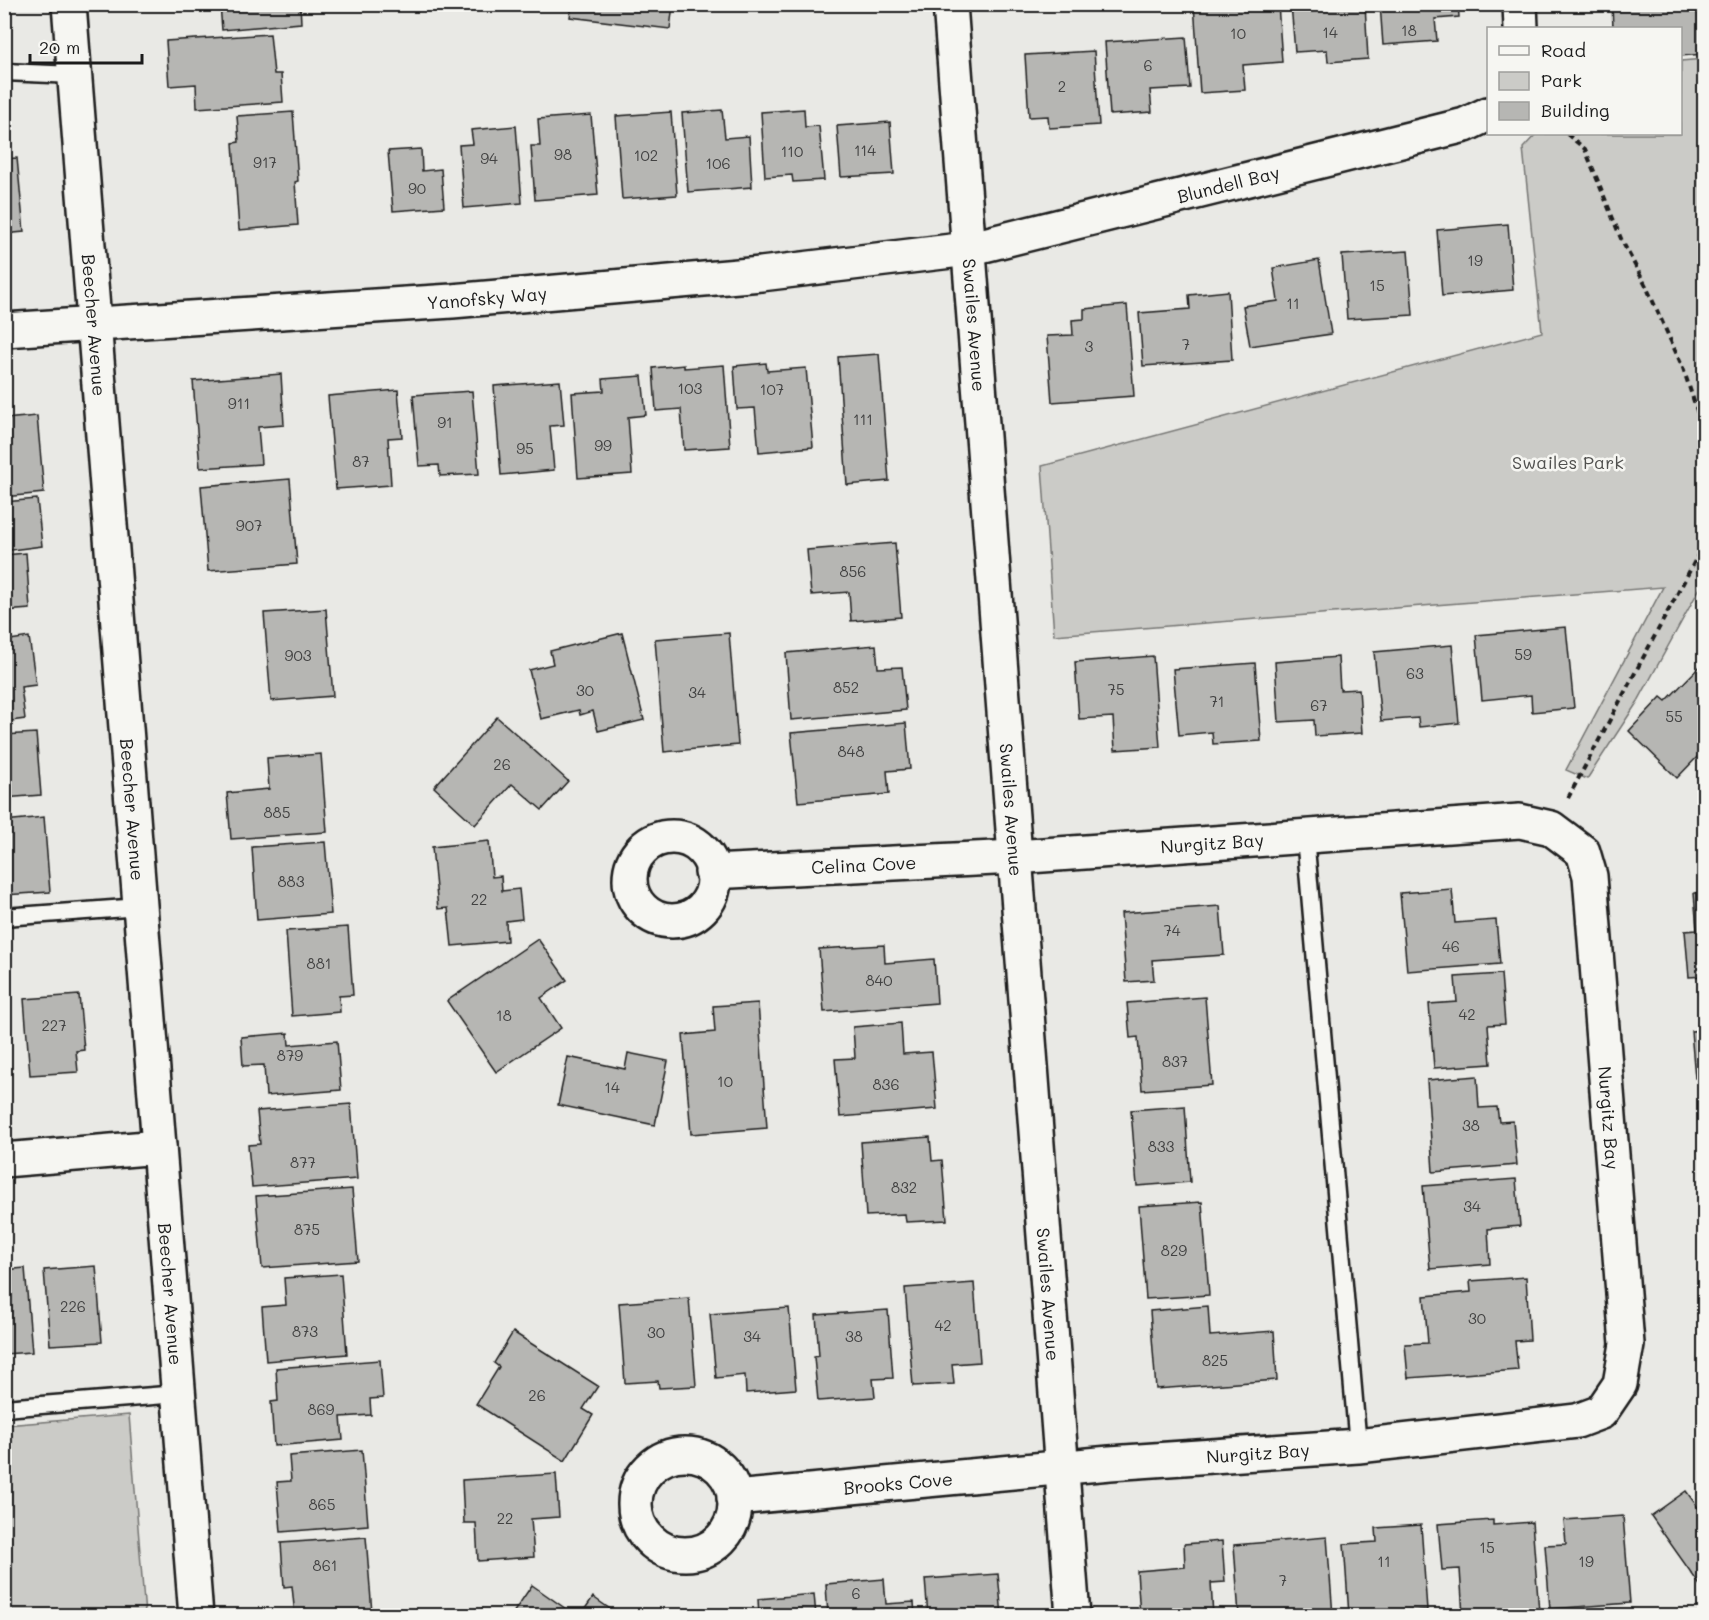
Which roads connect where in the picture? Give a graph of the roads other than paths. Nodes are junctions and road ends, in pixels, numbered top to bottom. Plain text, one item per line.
1 (69, 4) edge
2 (1520, 4) edge
3 (951, 5) edge
4 (1521, 27) edge
5 (4, 72) edge
6 (75, 75) junction
7 (1487, 114) edge
8 (968, 249) junction
9 (94, 325) junction
10 (4, 330) edge
11 (1305, 836) junction
12 (1015, 857) junction
13 (712, 872) dead end
14 (140, 907) junction
15 (4, 917) edge
16 (159, 1148) junction
17 (4, 1160) edge
18 (178, 1394) junction
19 (4, 1408) edge
20 (1358, 1446) junction
21 (1062, 1468) junction
22 (734, 1498) dead end
23 (196, 1616) edge
24 (1073, 1616) edge

1 - 6 street, Beecher Avenue
2 - 4 street
3 - 8 street, Swailes Avenue
5 - 6 lane
6 - 9 street, Beecher Avenue
7 - 8 street, Blundell Bay
8 - 9 street, Yanofsky Way
8 - 12 street, Swailes Avenue
9 - 10 street, Yanofsky Way
9 - 14 street, Beecher Avenue
11 - 12 street, Nurgitz Bay
11 - 20 lane
11 - 20 street, Nurgitz Bay
12 - 13 street, Celina Cove
12 - 21 street, Swailes Avenue
14 - 15 lane
14 - 16 street, Beecher Avenue
16 - 17 street
16 - 18 street, Beecher Avenue
18 - 19 lane
18 - 23 street, Beecher Avenue
20 - 21 street, Nurgitz Bay
21 - 22 street, Brooks Cove
21 - 24 street, Swailes Avenue

